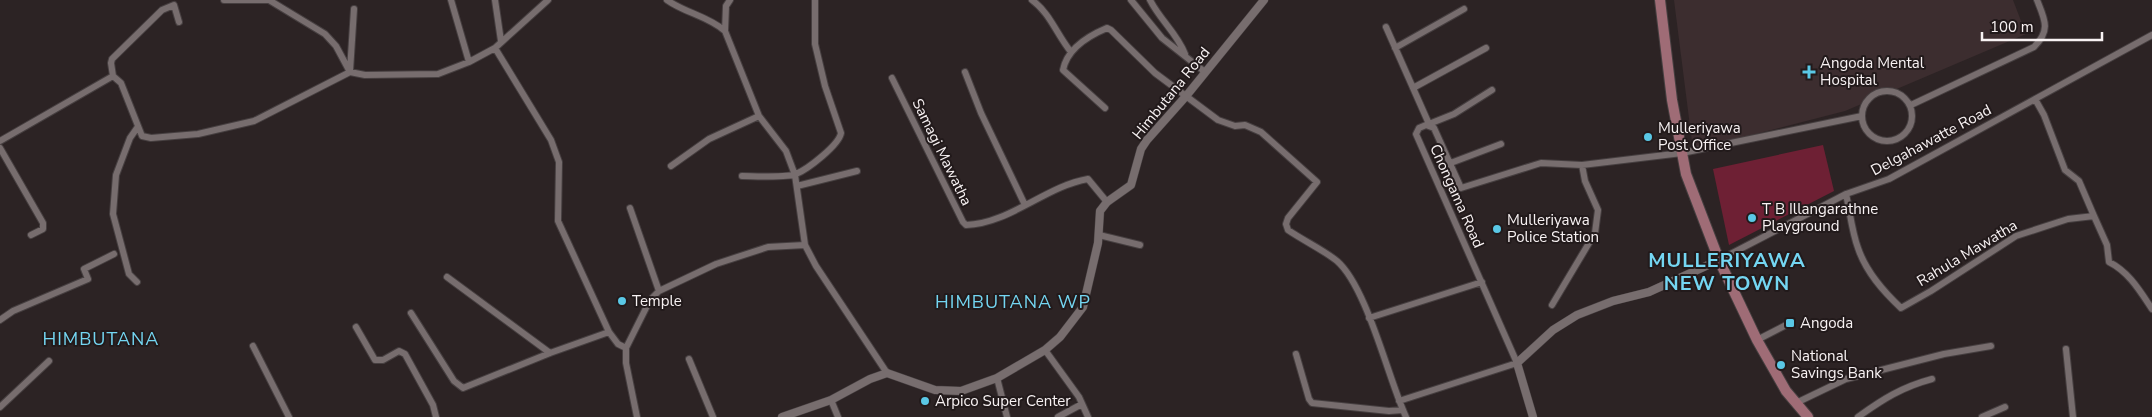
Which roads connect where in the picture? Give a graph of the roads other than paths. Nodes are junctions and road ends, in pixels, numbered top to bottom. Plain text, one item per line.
1 (224, 0) edge
2 (269, 0) edge
3 (451, 0) edge
4 (495, 0) edge
5 (548, 0) edge
6 (667, 0) edge
7 (730, 0) edge
8 (815, 0) edge
9 (1032, 0) edge
10 (1132, 0) edge
11 (1150, 0) edge
12 (1264, 0) edge
13 (1660, 0) edge
14 (2037, 0) edge
15 (354, 9) dead end
16 (1464, 9) dead end
17 (179, 22) dead end
18 (1386, 27) dead end
19 (724, 32) junction
20 (2152, 35) edge
21 (501, 41) junction
22 (494, 48) junction
23 (1395, 48) junction
24 (1486, 48) dead end
25 (1071, 52) junction
26 (1185, 55) junction
27 (468, 62) junction
28 (350, 72) junction
29 (966, 72) dead end
30 (1205, 72) junction
31 (113, 76) junction
32 (892, 78) dead end
33 (1414, 88) junction
34 (1492, 90) dead end
35 (1187, 95) junction
36 (2035, 99) junction
37 (1911, 105) junction
38 (1105, 108) dead end
39 (759, 116) junction
40 (1862, 116) junction
41 (1432, 126) junction
42 (137, 128) junction
43 (0, 141) edge
44 (1501, 144) dead end
45 (0, 148) edge
46 (1682, 153) junction
47 (1448, 164) junction
48 (1582, 165) junction
49 (671, 166) dead end
50 (857, 171) dead end
51 (795, 174) junction
52 (742, 176) dead end
53 (797, 186) junction
54 (1846, 194) junction
55 (1106, 202) junction
56 (1025, 205) junction
57 (630, 208) dead end
58 (2094, 216) junction
59 (31, 235) dead end
60 (1099, 236) junction
61 (805, 245) junction
62 (1140, 245) dead end
63 (114, 254) dead end
64 (1719, 260) junction
65 (447, 277) dead end
66 (137, 282) dead end
67 (1482, 282) junction
68 (659, 291) junction
69 (1552, 305) dead end
70 (2152, 309) edge
71 (411, 313) dead end
72 (1369, 318) junction
73 (0, 320) edge
74 (1790, 323) dead end
75 (356, 327) dead end
76 (609, 332) junction
77 (1757, 340) junction
78 (253, 346) dead end
79 (1991, 346) dead end
80 (626, 348) junction
81 (2066, 349) dead end
82 (1045, 350) junction
83 (550, 353) junction
84 (1296, 354) dead end
85 (689, 358) dead end
86 (49, 361) dead end
87 (1517, 363) junction
88 (887, 373) junction
89 (997, 378) junction
90 (1932, 380) dead end
91 (831, 400) junction
92 (1399, 401) junction
93 (1796, 403) junction
94 (1082, 404) junction
95 (0, 407) edge
96 (2005, 407) dead end
97 (1402, 410) junction
98 (289, 417) edge
99 (436, 417) edge
100 (637, 417) edge
101 (713, 417) edge
102 (783, 417) edge
103 (838, 417) edge
104 (1007, 417) edge
105 (1058, 417) edge
106 (1088, 417) edge
107 (1406, 417) edge
108 (1533, 417) edge
109 (1808, 417) edge
110 (1858, 417) edge
111 (1982, 417) edge
112 (2073, 417) edge

1 - 2 street
2 - 28 street
3 - 27 street
4 - 21 street
5 - 21 street
6 - 19 street
7 - 19 street
8 - 51 street
9 - 25 street
10 - 26 street
11 - 26 street
12 - 30 street, Himbutana Road
13 - 46 main road
14 - 37 street
15 - 28 street
16 - 23 street
17 - 31 street
18 - 23 street
19 - 39 street
20 - 36 street, Delgahawatte Road
21 - 22 street
22 - 27 street
22 - 76 street
23 - 33 street
24 - 33 street
25 - 35 street
25 - 38 street
26 - 30 street
27 - 28 street
28 - 42 street
29 - 56 street
30 - 35 street, Himbutana Road
31 - 42 street
31 - 43 street
32 - 56 street, Samagi Mawatha
33 - 41 street
34 - 41 street
35 - 55 street, Himbutana Road
35 - 72 street
36 - 54 street, Delgahawatte Road
36 - 58 street
37 - 40 street
37 - 40 street
39 - 49 street
39 - 51 street
40 - 46 street, Chongama Road
41 - 47 street, Chongama Road
41 - 67 street, Chongama Road
42 - 66 street
44 - 47 street
45 - 59 street
46 - 48 street, Chongama Road
46 - 64 main road
47 - 48 street, Chongama Road
48 - 69 street
50 - 53 street
51 - 52 street
51 - 53 street
53 - 61 street
54 - 58 street, Rahula Mawatha
54 - 64 street, Delgahawatte Road
55 - 56 street, Samagi Mawatha
55 - 60 street
57 - 68 street
58 - 70 street
60 - 62 street
60 - 82 street
61 - 68 street
61 - 88 street
63 - 73 street
64 - 77 main road
64 - 87 street
65 - 83 street
67 - 72 street
67 - 87 street, Chongama Road
68 - 80 street
71 - 83 street
72 - 92 street
74 - 77 street
75 - 99 street
76 - 80 street
76 - 83 street
77 - 93 main road
78 - 98 street
79 - 93 street
80 - 100 street
81 - 112 street
82 - 89 street
82 - 94 street
84 - 97 street
85 - 101 street
86 - 95 street
87 - 92 street
87 - 108 street
88 - 89 street
88 - 91 street
89 - 104 street
90 - 110 street
91 - 102 street
91 - 103 street
92 - 97 street
93 - 109 main road
94 - 105 street
94 - 106 street
96 - 111 street
97 - 107 street

